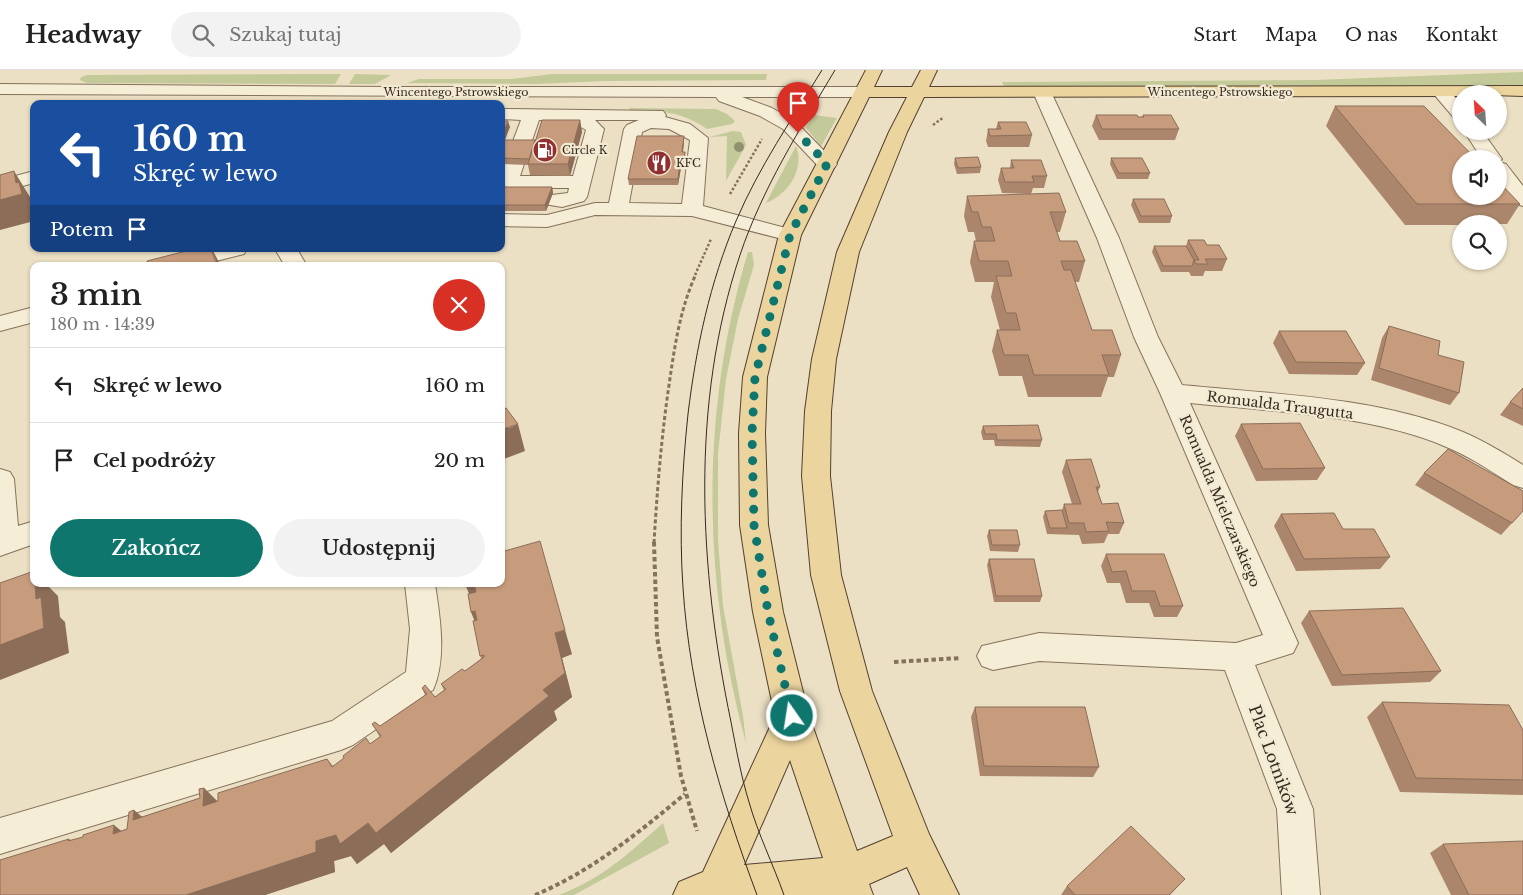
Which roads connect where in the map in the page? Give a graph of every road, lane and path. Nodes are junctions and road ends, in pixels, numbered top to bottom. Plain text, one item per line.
1 (874, 70) edge
2 (929, 70) edge
3 (66, 75) dead end
4 (400, 78) dead end
5 (0, 89) edge
6 (49, 90) junction
7 (710, 91) junction
8 (1523, 91) edge
9 (863, 92) junction
10 (917, 92) junction
11 (1042, 92) junction
12 (1442, 92) junction
13 (385, 98) edge
14 (1452, 104) edge
15 (505, 115) edge
16 (530, 118) junction
17 (612, 121) junction
18 (505, 122) edge
19 (589, 122) junction
20 (764, 137) dead end
21 (699, 138) junction
22 (827, 164) junction
23 (507, 170) edge
24 (30, 178) edge
25 (1507, 179) edge
26 (0, 186) edge
27 (592, 190) junction
28 (552, 200) edge
29 (1523, 200) edge
30 (619, 203) junction
31 (692, 210) junction
32 (720, 217) junction
33 (505, 220) edge
34 (790, 235) junction
35 (225, 252) edge
36 (187, 262) edge
37 (30, 315) edge
38 (0, 324) edge
39 (1174, 393) junction
40 (1523, 478) edge
41 (0, 479) edge
42 (30, 534) edge
43 (2, 544) edge
44 (420, 587) edge
45 (992, 656) joint
46 (1236, 657) junction
47 (894, 662) dead end
48 (792, 716) junction
49 (685, 794) junction
50 (697, 831) dead end
51 (0, 836) edge
52 (915, 846) junction
53 (841, 888) edge
54 (704, 890) edge
55 (535, 895) edge
56 (940, 895) edge
57 (1301, 895) edge

1 - 9 main road
2 - 10 main road
3 - 6 street
4 - 13 street
5 - 6 street, Wincentego Pstrowskiego
6 - 13 street, Wincentego Pstrowskiego
7 - 9 street, Wincentego Pstrowskiego
7 - 13 street, Wincentego Pstrowskiego
7 - 22 street
8 - 12 main road, Wincentego Pstrowskiego
9 - 10 main road, Wincentego Pstrowskiego
9 - 22 main road
10 - 11 main road, Wincentego Pstrowskiego
10 - 52 main road
11 - 12 main road, Wincentego Pstrowskiego
11 - 39 street, Romualda Mielczarskiego
12 - 14 street
15 - 16 street
16 - 17 street
16 - 18 street
16 - 19 street
16 - 23 street
17 - 19 street
17 - 21 street
17 - 27 street
19 - 27 street
20 - 32 path
21 - 30 street
21 - 31 street
22 - 34 main road
23 - 27 street
24 - 26 street
25 - 29 street
27 - 28 street
27 - 30 street
27 - 33 street
30 - 31 street
31 - 32 street
32 - 34 street
32 - 49 path
34 - 48 main road
35 - 36 street
37 - 38 street
39 - 40 street, Romualda Traugutta
39 - 46 street, Romualda Mielczarskiego
41 - 43 street
42 - 43 street
44 - 51 street
45 - 46 street, Romualda Mielczarskiego
45 - 47 path
46 - 57 street, Plac Lotników
48 - 53 main road
48 - 54 main road
49 - 50 path
49 - 55 path
52 - 53 main road
52 - 56 main road
53 - 54 main road

